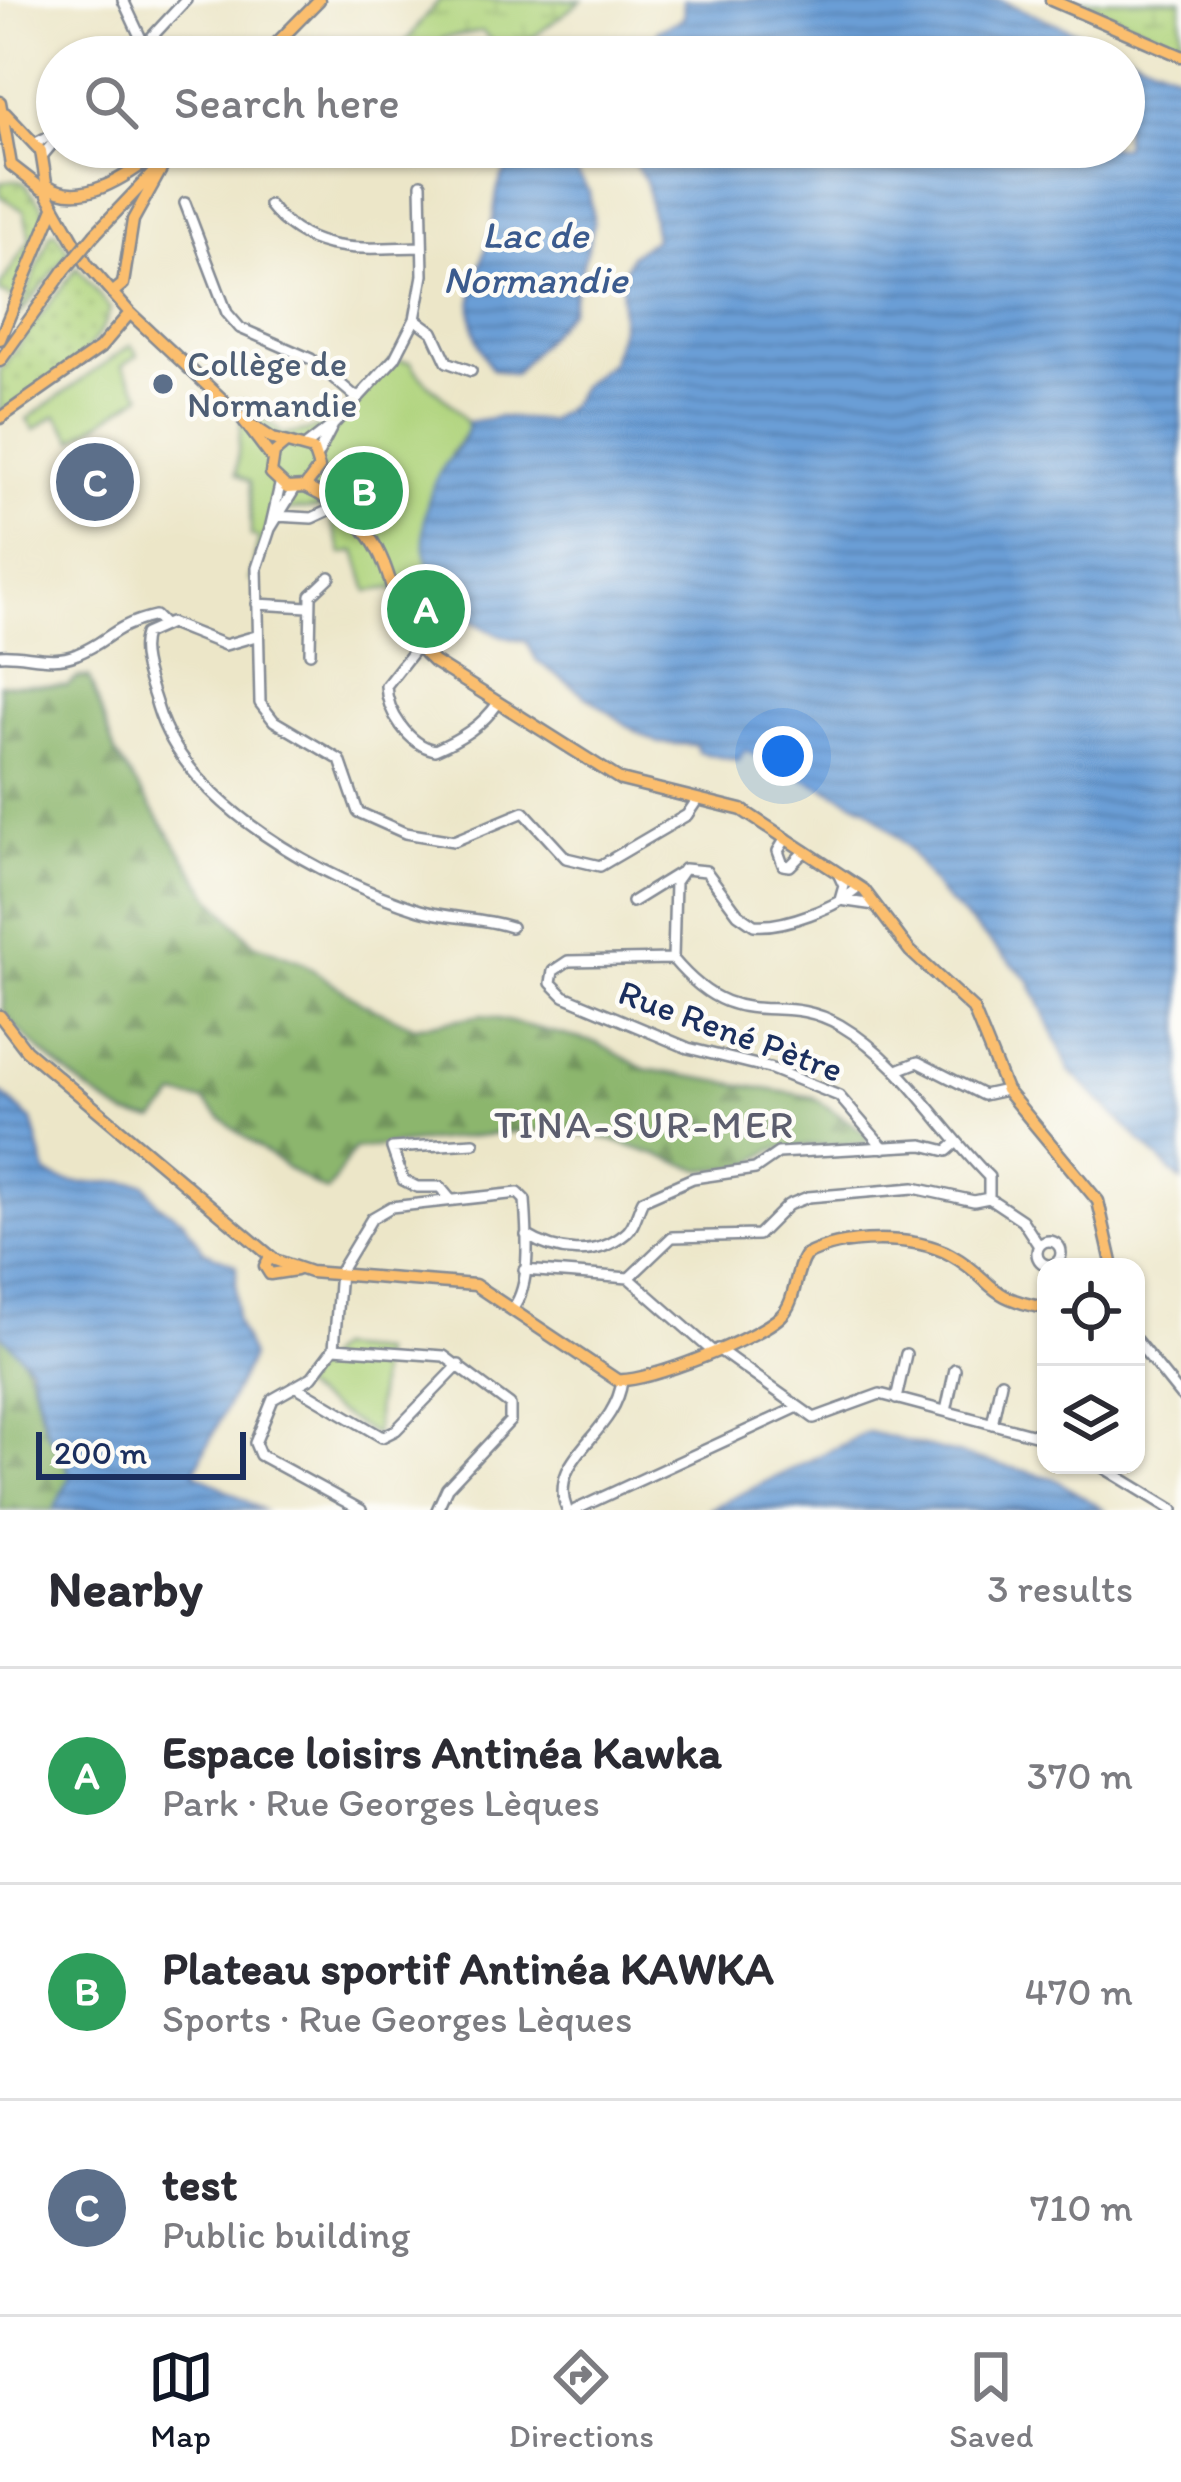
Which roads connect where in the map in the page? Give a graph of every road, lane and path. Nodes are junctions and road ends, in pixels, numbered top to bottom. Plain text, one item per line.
1 (123, 0) edge
2 (186, 0) edge
3 (319, 0) edge
4 (1051, 0) edge
5 (140, 36) edge
6 (152, 36) edge
7 (284, 36) edge
8 (1135, 36) edge
9 (1145, 40) edge
10 (1181, 56) edge
11 (2, 108) edge
12 (36, 142) edge
13 (33, 143) junction
14 (36, 149) edge
15 (10, 154) junction
16 (36, 166) edge
17 (42, 168) edge
18 (136, 168) edge
19 (160, 168) edge
20 (162, 168) edge
21 (27, 175) junction
22 (43, 181) junction
23 (421, 184) dead end
24 (48, 195) junction
25 (185, 203) dead end
26 (269, 206) dead end
27 (54, 208) junction
28 (422, 247) junction
29 (112, 292) junction
30 (130, 313) junction
31 (416, 319) junction
32 (0, 339) edge
33 (0, 361) edge
34 (471, 371) dead end
35 (356, 398) junction
36 (242, 417) junction
37 (0, 418) edge
38 (332, 425) junction
39 (286, 443) junction
40 (307, 445) junction
41 (317, 456) junction
42 (272, 458) junction
43 (317, 474) junction
44 (280, 485) junction
45 (300, 488) junction
46 (337, 505) junction
47 (277, 516) junction
48 (270, 529) junction
49 (330, 577) dead end
50 (257, 604) junction
51 (308, 607) junction
52 (161, 622) junction
53 (256, 636) junction
54 (418, 645) junction
55 (310, 652) dead end
56 (0, 655) edge
57 (498, 703) junction
58 (697, 800) junction
59 (786, 838) junction
60 (805, 851) junction
61 (679, 873) junction
62 (838, 873) junction
63 (859, 887) junction
64 (840, 900) junction
65 (632, 902) dead end
66 (875, 905) junction
67 (511, 927) dead end
68 (673, 959) junction
69 (0, 1016) edge
70 (901, 1070) junction
71 (1006, 1090) junction
72 (474, 1143) dead end
73 (956, 1143) junction
74 (884, 1148) junction
75 (988, 1198) junction
76 (451, 1199) junction
77 (526, 1235) junction
78 (1040, 1246) dead end
79 (1111, 1258) edge
80 (524, 1270) junction
81 (339, 1274) junction
82 (629, 1278) junction
83 (1037, 1306) edge
84 (513, 1308) junction
85 (334, 1348) junction
86 (714, 1348) junction
87 (1145, 1351) edge
88 (906, 1354) dead end
89 (459, 1364) junction
90 (956, 1369) dead end
91 (622, 1381) junction
92 (1001, 1382) dead end
93 (297, 1387) junction
94 (1181, 1396) edge
95 (896, 1399) junction
96 (796, 1408) junction
97 (946, 1412) junction
98 (992, 1424) junction
99 (1037, 1435) edge
100 (1114, 1474) edge
101 (361, 1510) edge
102 (436, 1510) edge
103 (571, 1510) edge
104 (1173, 1510) edge

1 - 5 street
2 - 6 street
3 - 7 main road
4 - 8 main road
9 - 10 main road
11 - 13 main road
11 - 15 main road
12 - 13 street
13 - 14 main road
13 - 15 main road
15 - 21 main road
16 - 21 main road
17 - 22 main road
18 - 22 main road
19 - 33 main road, bridge
20 - 29 main road
21 - 24 main road
22 - 24 main road
23 - 28 street
24 - 27 main road
25 - 35 street
26 - 28 street
27 - 29 main road
27 - 32 main road
28 - 31 street
29 - 30 main road
30 - 36 main road
30 - 37 main road
31 - 34 street
31 - 35 street
35 - 38 street
36 - 39 main road
36 - 42 main road
38 - 40 street
38 - 41 street
39 - 40 main road
39 - 42 main road
40 - 41 main road
41 - 43 main road
42 - 44 main road
43 - 45 main road
43 - 46 main road
44 - 45 main road
44 - 48 street
45 - 46 main road
45 - 47 street
46 - 47 street
46 - 54 main road
47 - 48 street
48 - 50 street
49 - 51 street
50 - 51 street
50 - 53 street
51 - 55 street
52 - 53 street
52 - 56 street
52 - 67 street
53 - 58 street
54 - 57 main road
54 - 57 street
57 - 58 main road
58 - 59 main road
59 - 60 main road
59 - 60 street
60 - 62 main road
61 - 64 street
61 - 65 street
61 - 68 street
62 - 63 main road
62 - 64 street
63 - 64 street
63 - 66 main road
64 - 66 street
66 - 71 main road
68 - 70 street
68 - 74 street, Rue René Pètre
69 - 81 main road
70 - 71 street
70 - 73 street
71 - 79 main road
72 - 76 street
73 - 74 street
73 - 75 street
74 - 77 street
75 - 78 street
75 - 82 street
76 - 77 street
76 - 81 street
77 - 80 street
80 - 82 street
80 - 84 street
81 - 84 main road
81 - 85 street
82 - 86 street
83 - 86 main road
84 - 91 main road
85 - 89 street
85 - 93 street
86 - 91 main road
86 - 96 street
87 - 94 street
88 - 95 street
89 - 93 street
89 - 102 street
90 - 97 street
91 - 103 street
92 - 98 street
93 - 101 street
95 - 96 street
95 - 97 street
96 - 103 street
97 - 98 street
98 - 99 street
100 - 104 street

